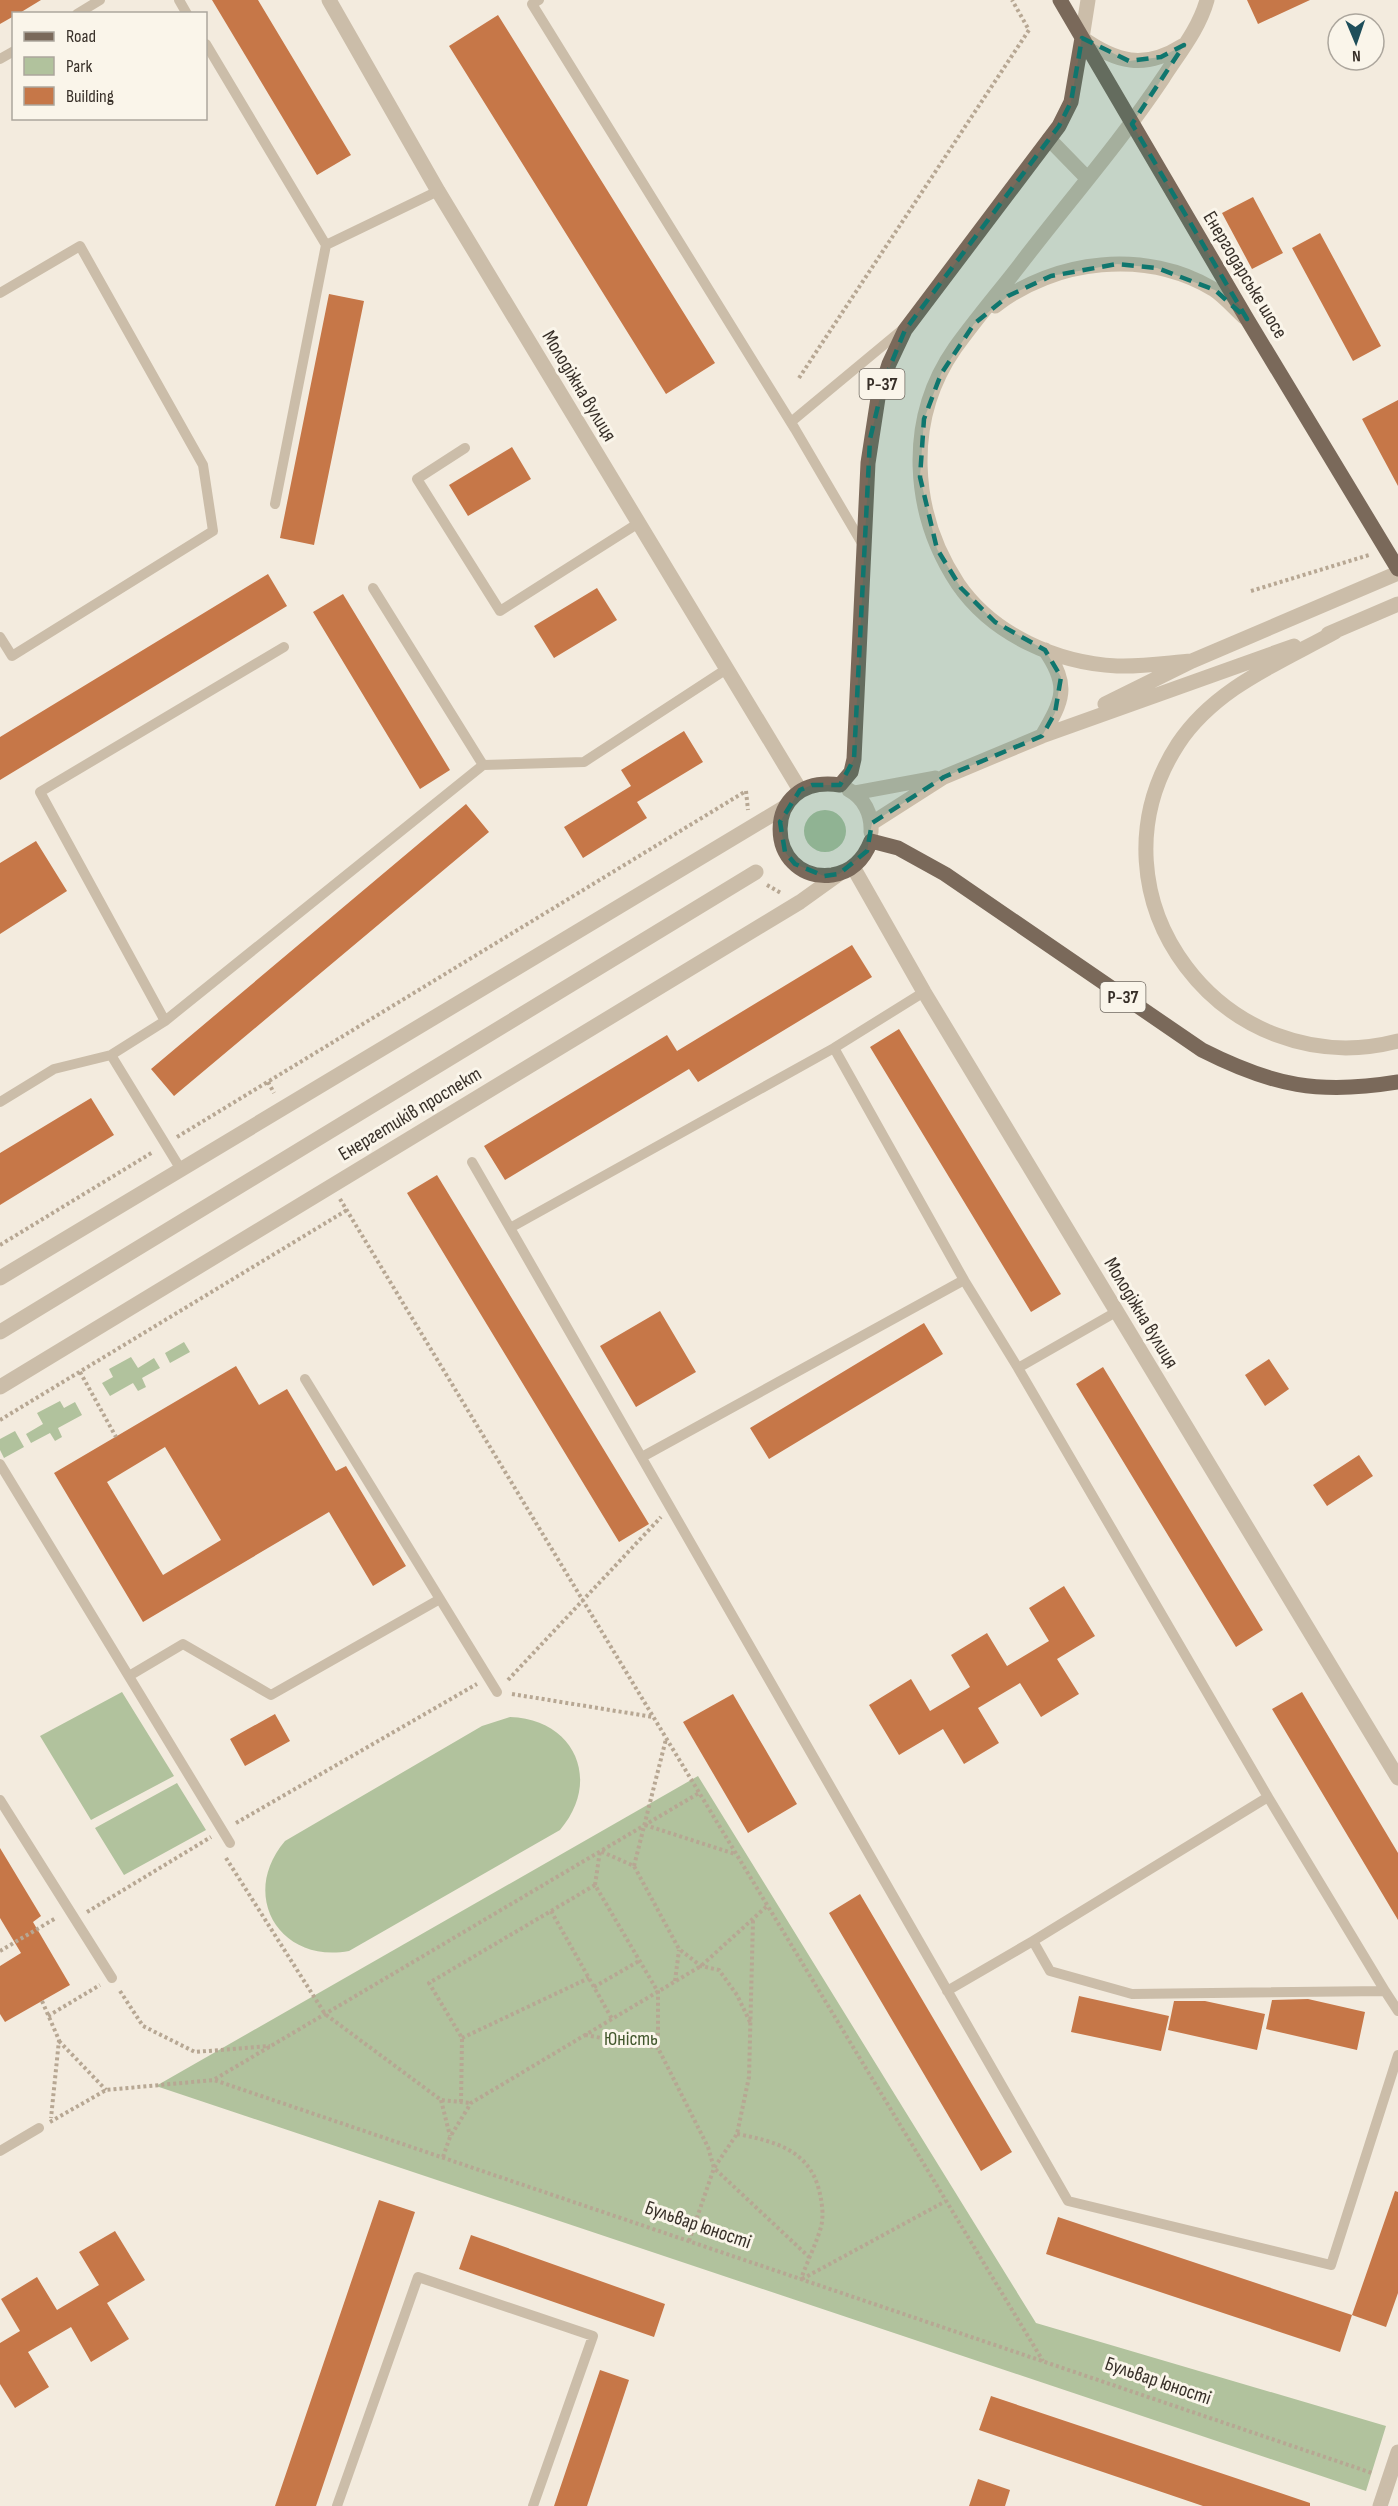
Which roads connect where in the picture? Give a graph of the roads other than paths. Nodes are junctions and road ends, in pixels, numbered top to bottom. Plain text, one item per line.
1 (100, 0) edge
2 (328, 0) edge
3 (539, 0) edge
4 (1060, 0) edge
5 (1088, 0) edge
6 (1207, 0) edge
7 (80, 12) edge
8 (1082, 38) junction
9 (1184, 45) junction
10 (207, 46) edge
11 (1132, 124) junction
12 (1049, 140) junction
13 (1087, 178) junction
14 (438, 190) junction
15 (326, 245) junction
16 (0, 293) edge
17 (1247, 319) junction
18 (910, 323) junction
19 (974, 324) junction
20 (791, 422) junction
21 (465, 448) dead end
22 (275, 504) dead end
23 (637, 524) junction
24 (862, 545) junction
25 (1398, 571) edge
26 (373, 588) dead end
27 (1398, 604) edge
28 (1335, 632) junction
29 (0, 637) edge
30 (284, 647) dead end
31 (1045, 650) junction
32 (1192, 661) junction
33 (725, 670) junction
34 (1042, 736) junction
35 (483, 765) junction
36 (944, 777) junction
37 (840, 785) junction
38 (800, 790) junction
39 (854, 793) junction
40 (785, 807) junction
41 (872, 823) junction
42 (871, 841) junction
43 (846, 870) junction
44 (756, 872) dead end
45 (924, 992) junction
46 (165, 1021) junction
47 (1398, 1041) edge
48 (834, 1048) junction
49 (111, 1055) junction
50 (1398, 1082) edge
51 (0, 1102) edge
52 (472, 1162) dead end
53 (180, 1168) junction
54 (510, 1228) junction
55 (0, 1278) edge
56 (964, 1280) junction
57 (1116, 1312) junction
58 (0, 1332) edge
59 (1018, 1368) junction
60 (305, 1379) dead end
61 (0, 1387) edge
62 (642, 1457) junction
63 (0, 1464) edge
64 (440, 1599) junction
65 (129, 1676) junction
66 (497, 1692) road end
67 (1398, 1778) edge
68 (1268, 1797) junction
69 (0, 1800) edge
70 (225, 1845) road end
71 (1033, 1941) junction
72 (112, 1978) road end
73 (1385, 1990) junction
74 (947, 1991) junction
75 (1398, 2011) edge
76 (1398, 2055) edge
77 (39, 2128) road end
78 (0, 2151) edge
79 (1398, 2452) edge
80 (337, 2506) edge
81 (533, 2506) edge
82 (1380, 2506) edge

1 - 7 lane
2 - 14 street, Молодіжна вулиця
3 - 20 lane
4 - 8 main road, Енергодарське шосе
5 - 8 street
6 - 9 street
8 - 9 street
8 - 11 main road, Енергодарське шосе
8 - 12 main road, Р-37
9 - 11 street
10 - 15 lane
11 - 13 street
11 - 17 main road, Енергодарське шосе
12 - 13 street
12 - 18 main road, Р-37
13 - 19 street
14 - 15 lane
14 - 23 street, Молодіжна вулиця
15 - 22 lane
16 - 29 lane
17 - 19 street
17 - 25 main road, Енергодарське шосе
18 - 20 lane
18 - 24 main road, Р-37
19 - 31 street
20 - 24 lane
21 - 23 lane
23 - 33 street, Молодіжна вулиця
24 - 37 main road, Р-37
25 - 32 street
26 - 35 lane
27 - 28 street
28 - 34 street
28 - 47 street
30 - 46 lane
31 - 32 street
31 - 34 street
32 - 34 street
33 - 35 lane
33 - 38 street, Молодіжна вулиця
34 - 36 street
35 - 46 lane
36 - 39 street
36 - 41 street
37 - 38 main road
37 - 39 street
38 - 40 main road
39 - 41 street
40 - 43 main road
40 - 53 street
41 - 42 street
42 - 43 main road
42 - 50 main road, Р-37
43 - 45 street, Молодіжна вулиця
43 - 61 street, Енергетиків проспект
44 - 58 street
45 - 48 lane
45 - 57 street, Молодіжна вулиця
46 - 49 lane
48 - 54 lane
48 - 56 lane
49 - 51 lane
49 - 53 lane
52 - 54 lane
53 - 55 street
54 - 62 lane
56 - 59 lane
56 - 62 lane
57 - 59 lane
57 - 67 street, Молодіжна вулиця
59 - 68 lane
60 - 64 lane
62 - 74 lane
63 - 65 lane
64 - 65 lane
64 - 66 lane
65 - 70 lane
68 - 71 lane
68 - 73 lane
69 - 72 lane
71 - 73 lane
71 - 74 lane
73 - 75 lane
74 - 76 lane
77 - 78 lane
79 - 82 street
80 - 81 lane

